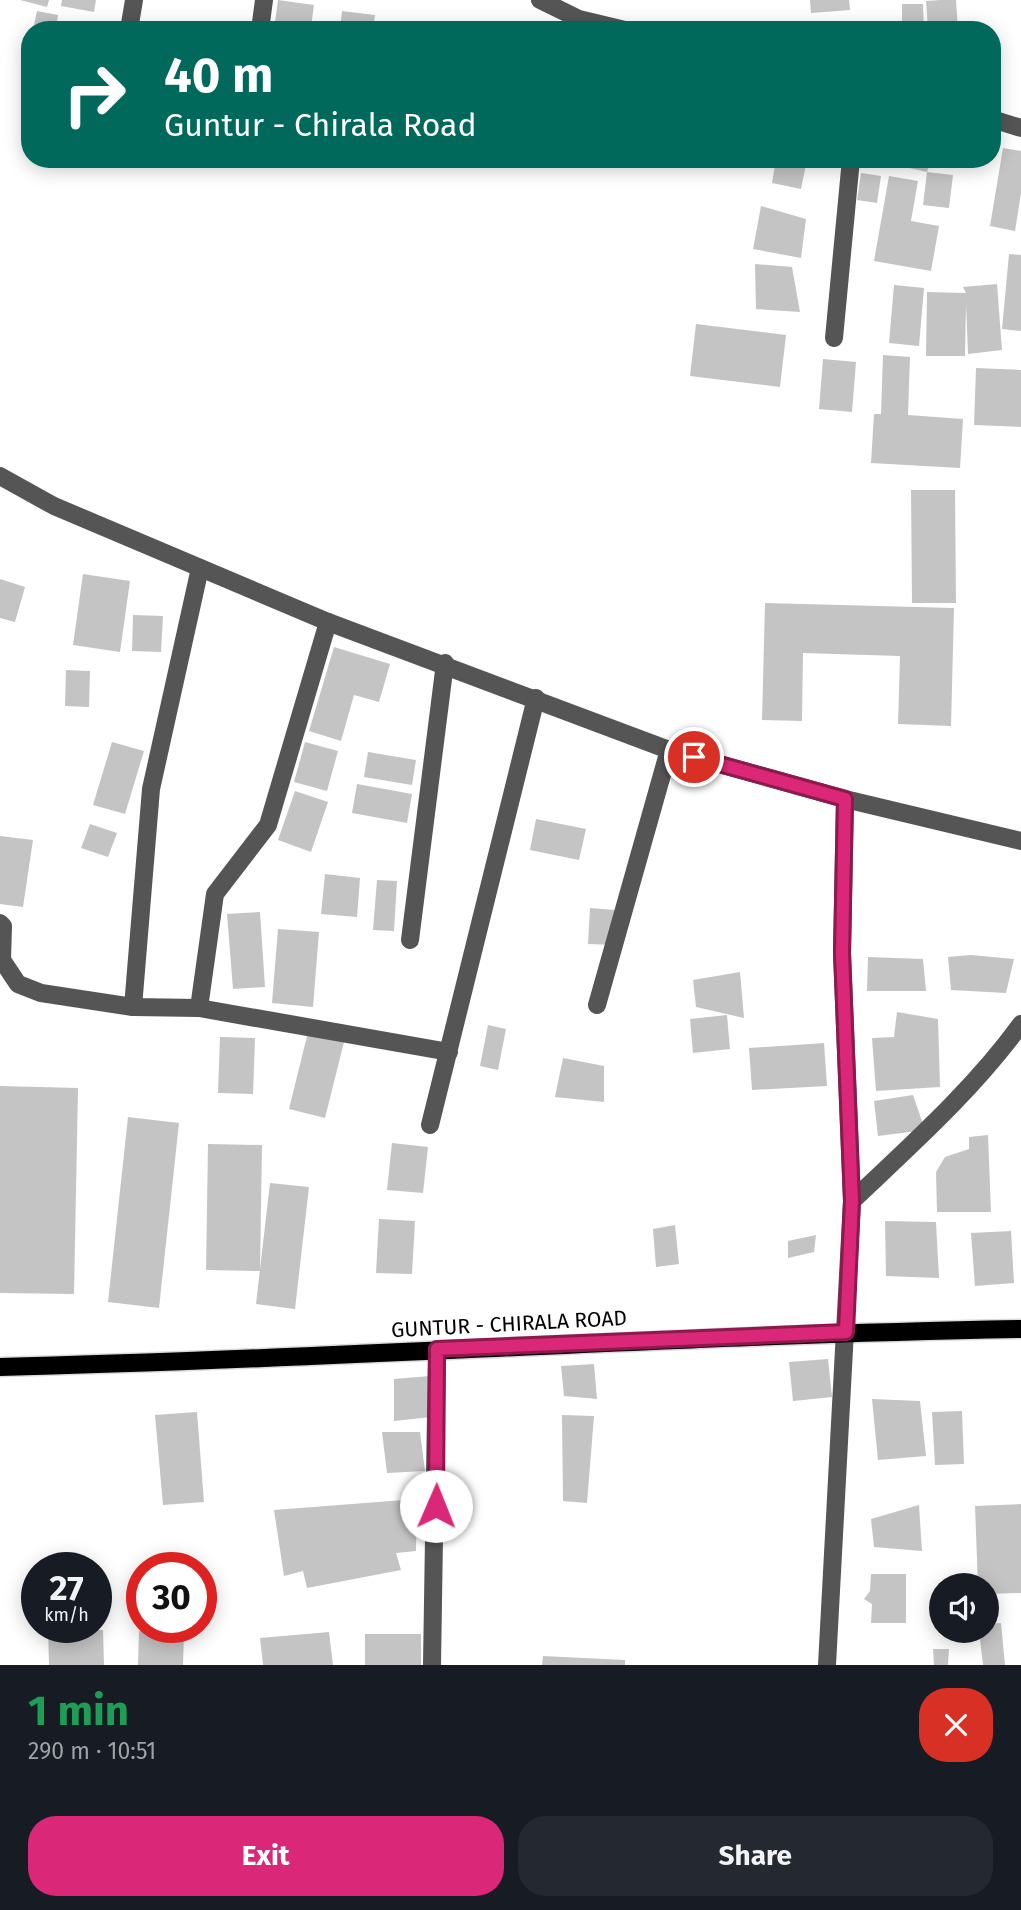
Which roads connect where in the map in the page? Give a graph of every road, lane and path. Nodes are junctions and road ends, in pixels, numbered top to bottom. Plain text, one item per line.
1 (134, 0) edge
2 (264, 0) edge
3 (540, 0) edge
4 (130, 21) edge
5 (261, 21) edge
6 (587, 21) edge
7 (1001, 122) edge
8 (1021, 128) edge
9 (850, 168) edge
10 (834, 338) dead end
11 (0, 476) edge
12 (200, 568) junction
13 (328, 622) junction
14 (445, 663) junction
15 (537, 698) junction
16 (669, 750) junction
17 (845, 799) junction
18 (1021, 841) edge
19 (0, 923) edge
20 (410, 940) dead end
21 (597, 1005) dead end
22 (133, 1007) junction
23 (199, 1008) junction
24 (1021, 1024) edge
25 (449, 1052) junction
26 (430, 1125) dead end
27 (852, 1201) junction
28 (1021, 1329) edge
29 (846, 1332) junction
30 (437, 1349) junction
31 (0, 1367) edge
32 (432, 1665) edge
33 (827, 1665) edge

1 - 4 street
2 - 5 street
3 - 6 street
7 - 8 street
9 - 10 street
11 - 12 street
12 - 13 street
12 - 22 street
13 - 14 street
13 - 23 street
14 - 15 street
14 - 20 street
15 - 16 street
15 - 25 street
16 - 17 street
16 - 21 street
17 - 18 street
17 - 27 street
19 - 22 street
22 - 23 street
23 - 25 street
24 - 27 street
25 - 26 street
27 - 29 street
28 - 29 main road, GUNTUR - CHIRALA ROAD
29 - 30 main road, GUNTUR - CHIRALA ROAD
29 - 33 street
30 - 31 main road, GUNTUR - CHIRALA ROAD
30 - 32 street

